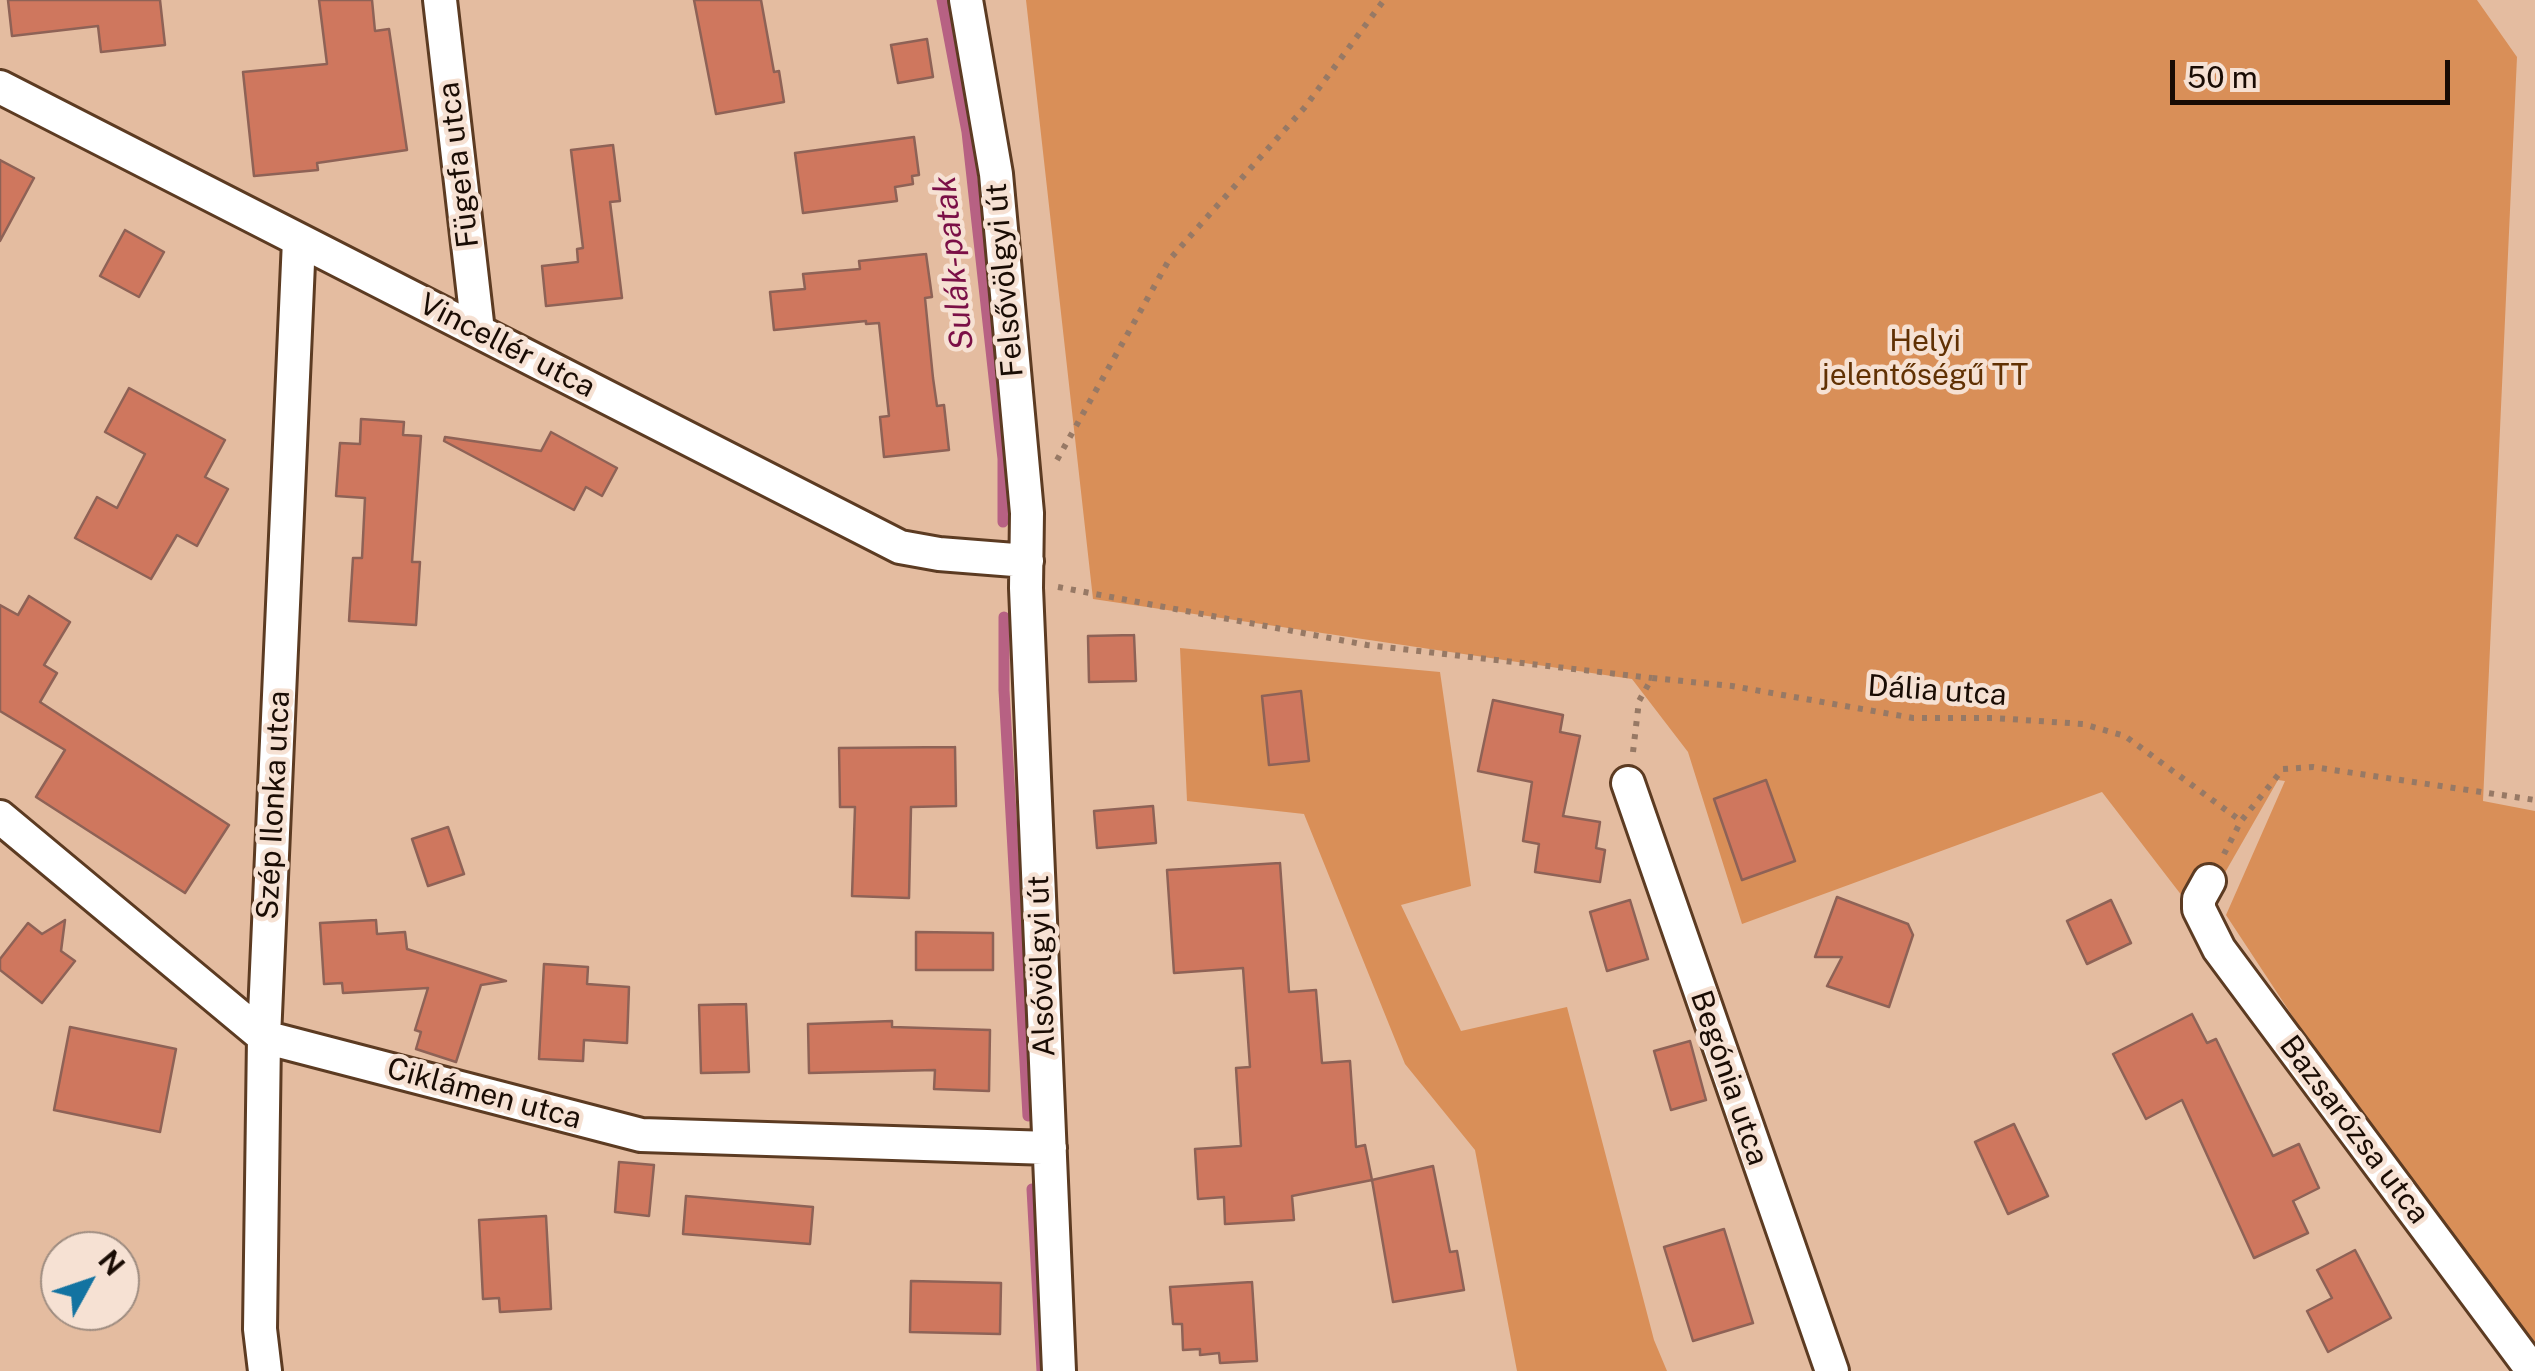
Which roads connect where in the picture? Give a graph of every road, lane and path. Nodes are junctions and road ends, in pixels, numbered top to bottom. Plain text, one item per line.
1 (440, 0) edge
2 (966, 0) edge
3 (1384, 0) edge
4 (0, 87) edge
5 (299, 240) junction
6 (478, 331) junction
7 (1055, 462) dead end
8 (1027, 574) junction
9 (1652, 678) junction
10 (1628, 783) joint
11 (2535, 800) edge
12 (0, 817) edge
13 (2209, 881) dead end
14 (264, 1037) junction
15 (1050, 1148) junction
16 (265, 1371) edge
17 (1059, 1371) edge
18 (1832, 1371) edge
19 (2533, 1371) edge

1 - 6 street, Fügefa utca
2 - 8 street, Felsővölgyi út
3 - 7 path
4 - 5 street, Vincellér utca
5 - 6 street, Vincellér utca
5 - 14 street, Szép Ilonka utca
6 - 8 street, Vincellér utca
8 - 9 path, Dália utca
8 - 15 street, Alsóvölgyi út
9 - 10 path
9 - 11 path, Dália utca
10 - 18 street, Begónia utca
12 - 14 street, Ciklámen utca
13 - 19 street, Bazsarózsa utca
14 - 15 street, Ciklámen utca
14 - 16 street, Szép Ilonka utca
15 - 17 street, Alsóvölgyi út

